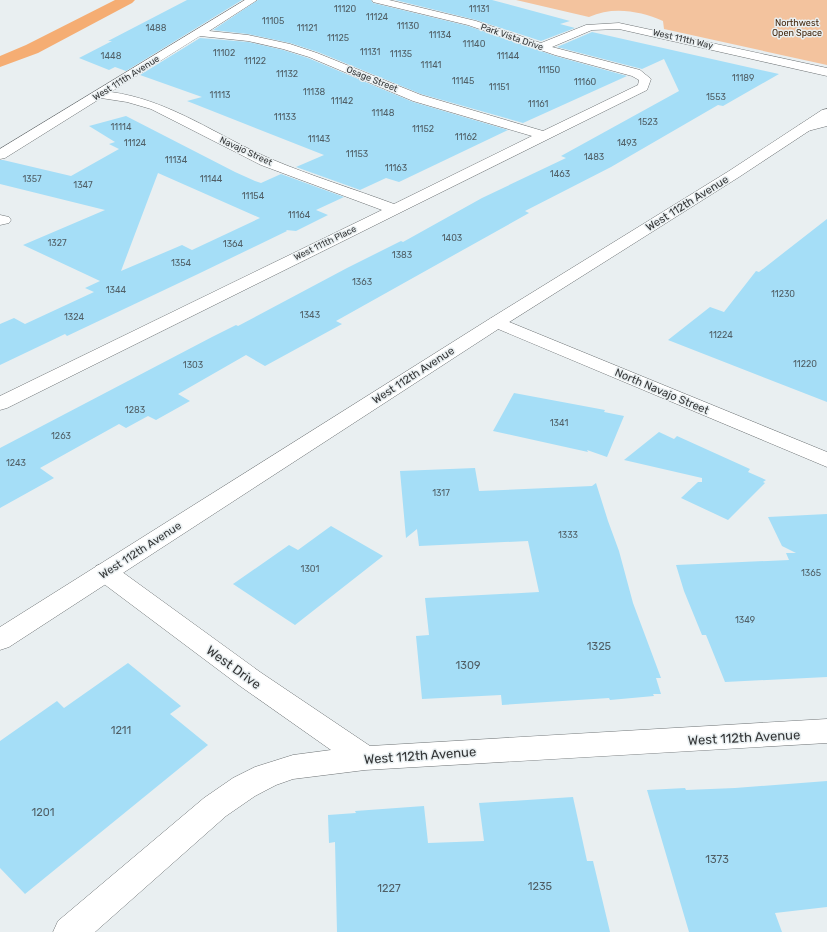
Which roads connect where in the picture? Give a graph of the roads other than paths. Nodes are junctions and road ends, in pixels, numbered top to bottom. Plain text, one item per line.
1 (252, 0) edge
2 (377, 0) edge
3 (198, 33) junction
4 (541, 47) junction
5 (827, 72) edge
6 (645, 79) joint
7 (99, 94) junction
8 (827, 113) edge
9 (827, 122) edge
10 (804, 128) junction
11 (545, 136) junction
12 (0, 156) edge
13 (395, 209) junction
14 (497, 322) junction
15 (0, 404) edge
16 (827, 460) edge
17 (106, 572) junction
18 (0, 640) edge
19 (827, 732) edge
20 (365, 758) junction
21 (70, 932) edge

1 - 3 street, West 111th Avenue
2 - 4 street, Park Vista Drive
3 - 7 street, West 111th Avenue
3 - 11 street, Osage Street
4 - 5 street, West 111th Way
4 - 6 street, Park Vista Drive
6 - 11 street, West 111th Place
7 - 12 street, West 111th Avenue
7 - 13 street, Navajo Street
8 - 10 street, West 112th Avenue
9 - 10 street
10 - 14 street, West 112th Avenue
11 - 13 street, West 111th Place
13 - 15 street, West 111th Place
14 - 16 street, North Navajo Street
14 - 17 street, West 112th Avenue
17 - 18 street, West 112th Avenue
17 - 20 street, West Drive
19 - 20 street, West 112th Avenue
20 - 21 street, West 112th Avenue

